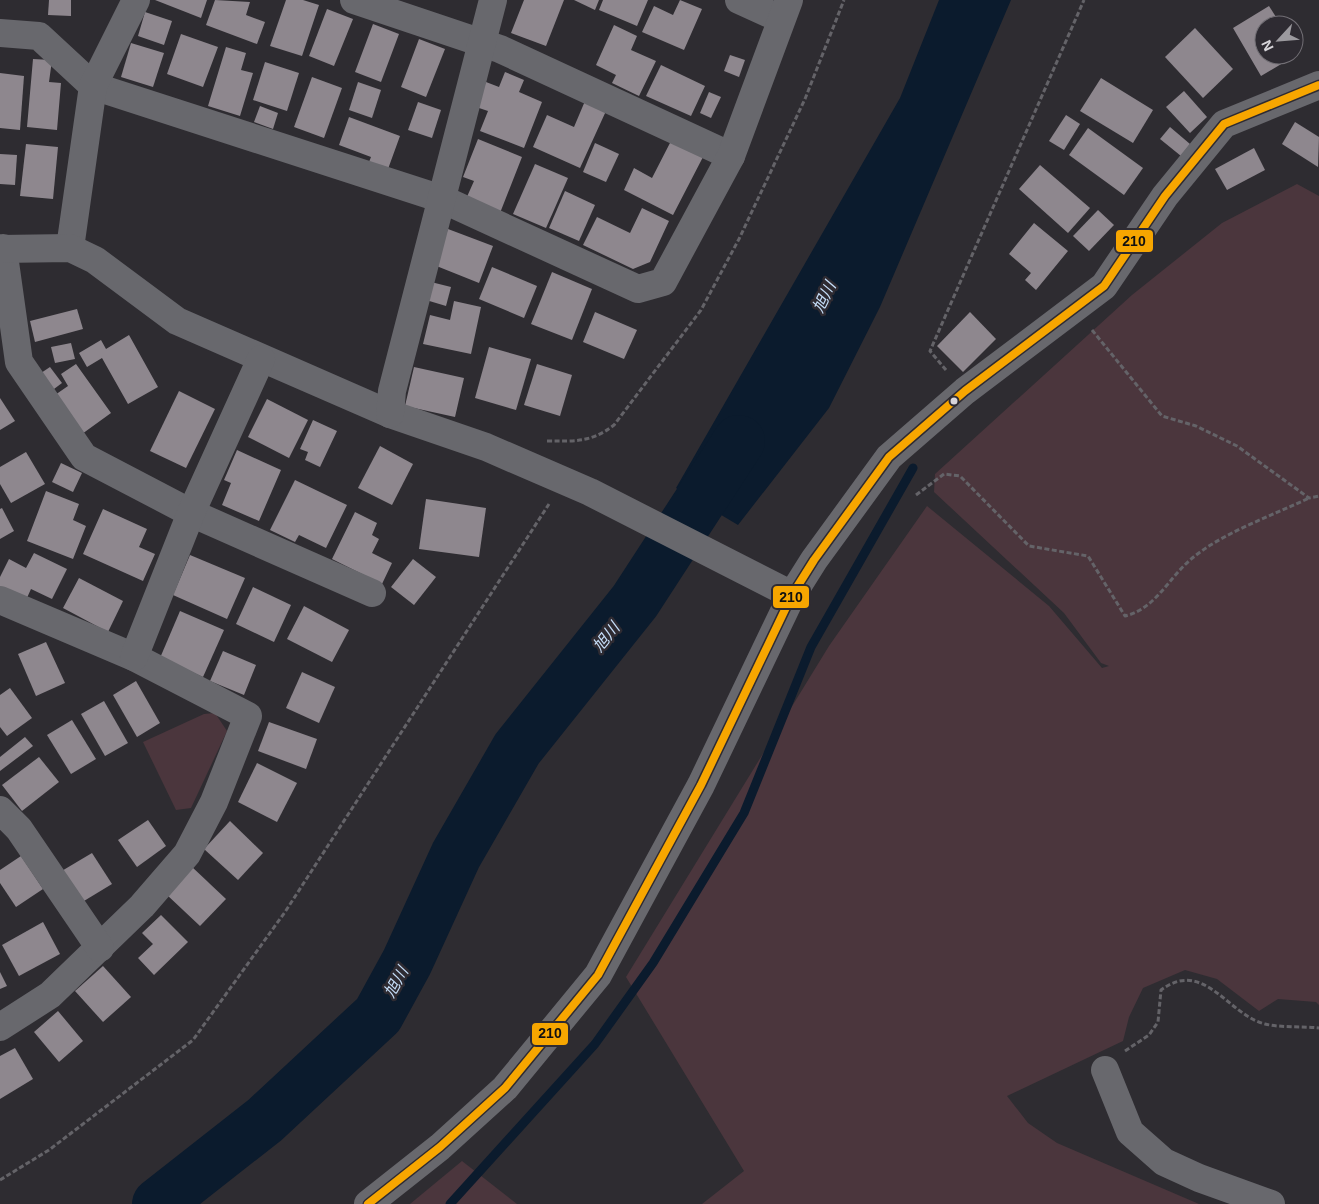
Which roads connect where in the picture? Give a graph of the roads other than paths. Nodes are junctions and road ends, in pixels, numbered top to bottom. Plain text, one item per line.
1 (136, 0) edge
2 (354, 0) edge
3 (493, 0) edge
4 (739, 0) edge
5 (785, 10) edge
6 (0, 33) edge
7 (483, 43) junction
8 (1319, 85) edge
9 (93, 86) junction
10 (732, 156) junction
11 (442, 199) junction
12 (2, 248) edge
13 (70, 248) junction
14 (261, 359) junction
15 (390, 414) junction
16 (191, 513) junction
17 (372, 593) dead end
18 (792, 595) junction
19 (0, 600) edge
20 (134, 658) junction
21 (0, 810) edge
22 (100, 948) junction
23 (0, 1027) edge
24 (1104, 1070) dead end
25 (368, 1204) edge
26 (1272, 1204) edge

1 - 9 street
2 - 7 street
3 - 7 street
4 - 5 street
5 - 10 street
6 - 9 street
7 - 10 street
7 - 11 street
8 - 18 street
9 - 11 street
9 - 13 street
10 - 11 street
11 - 15 street
12 - 13 street
12 - 16 street
13 - 14 street
14 - 15 street
14 - 16 street
15 - 18 street
16 - 17 street
16 - 20 street
18 - 25 street
19 - 20 street
20 - 22 street
21 - 22 street
22 - 23 street
24 - 26 street

